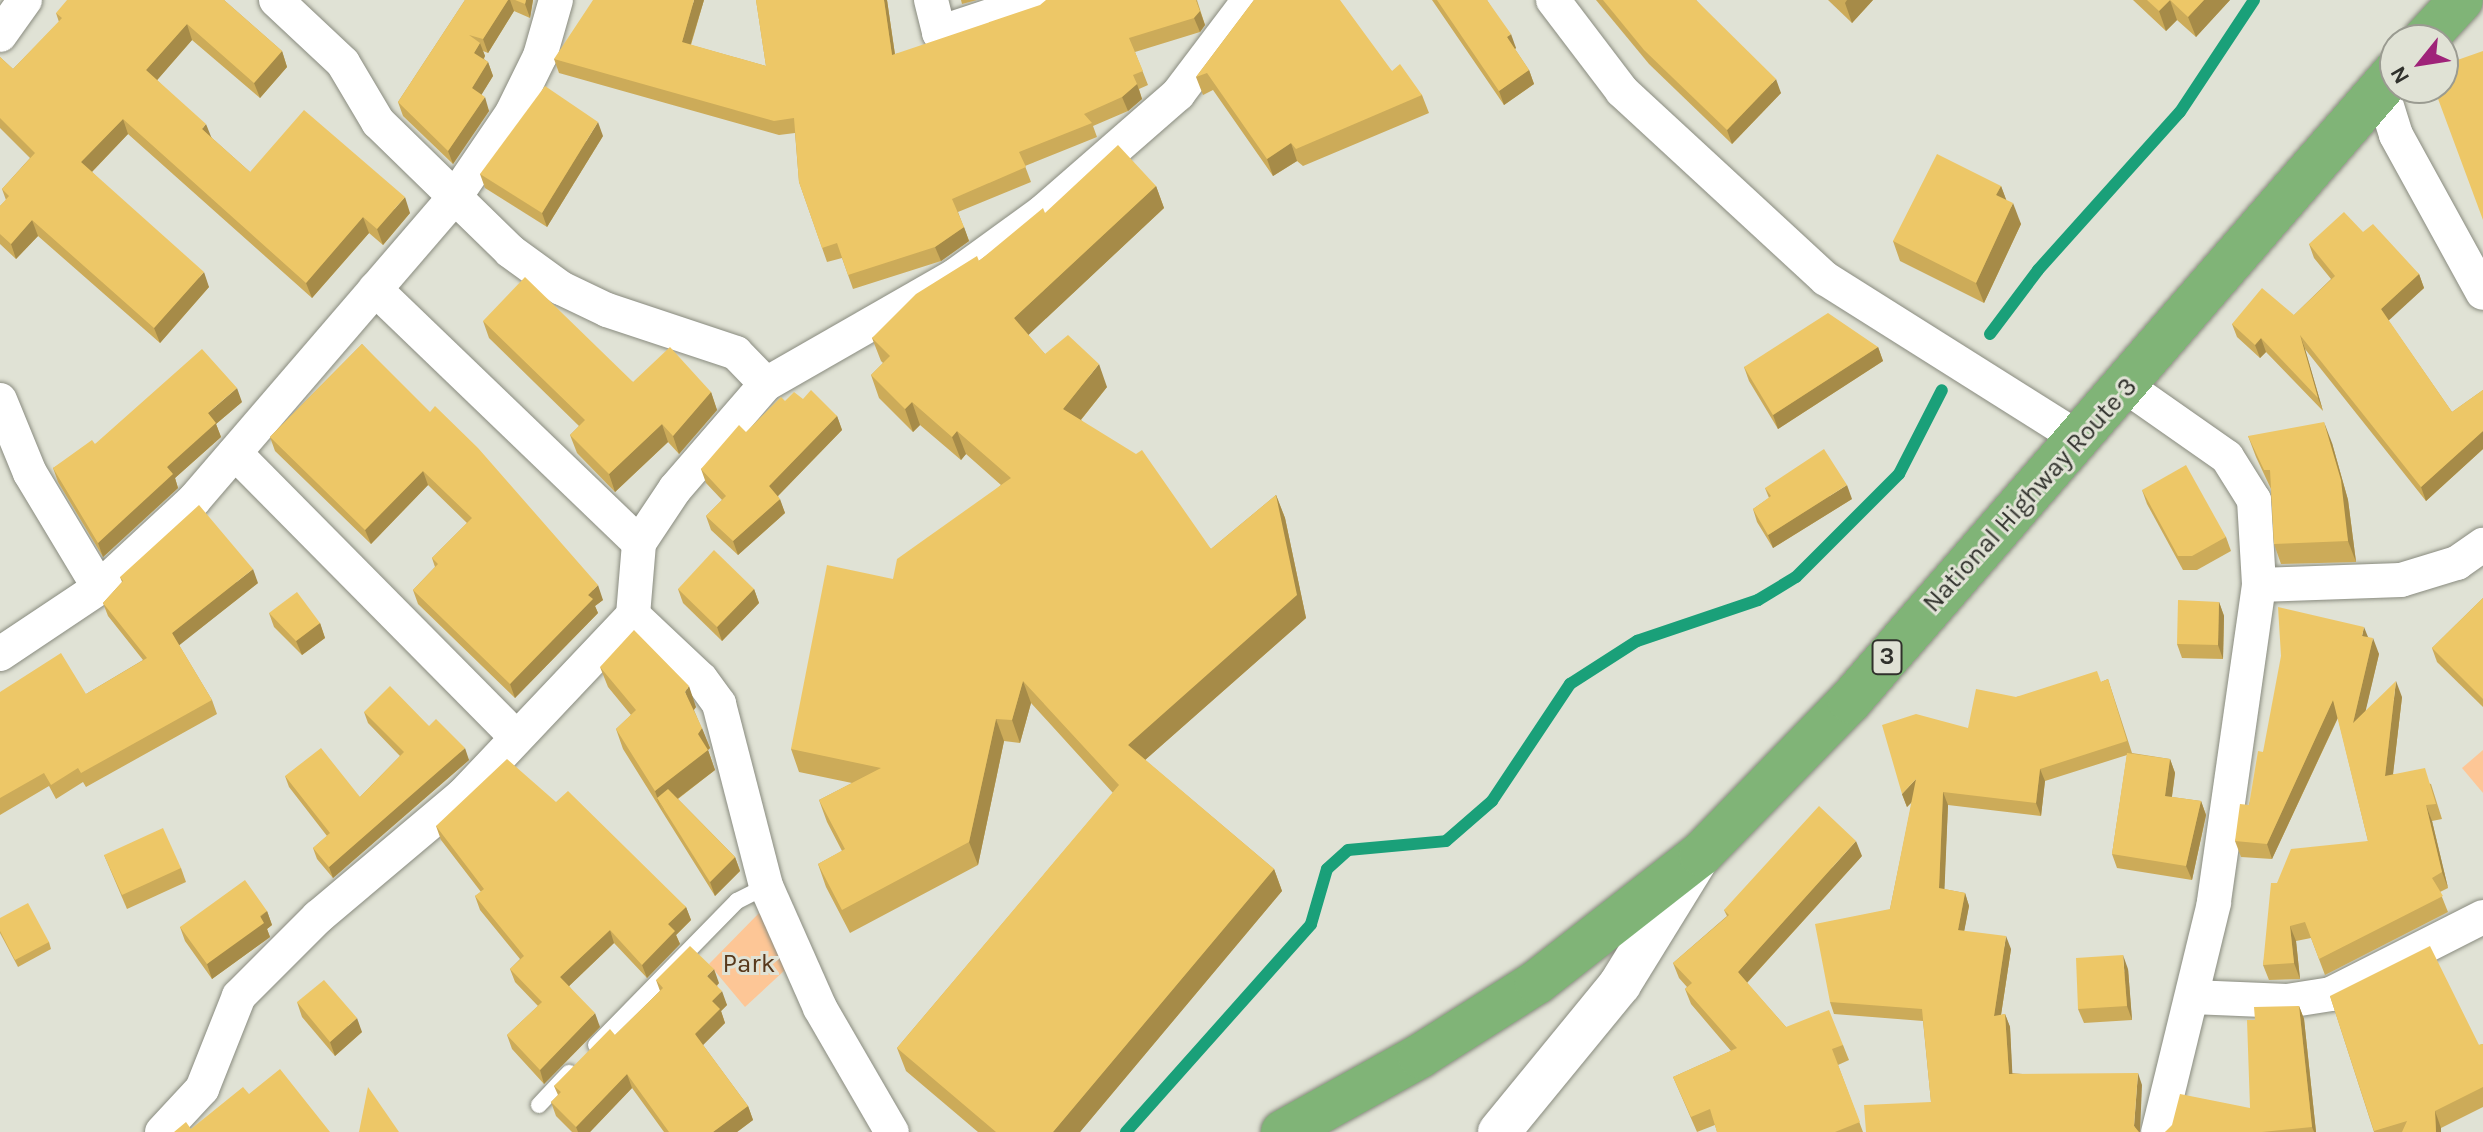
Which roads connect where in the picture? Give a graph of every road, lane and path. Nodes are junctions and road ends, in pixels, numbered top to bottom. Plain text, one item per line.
1 (25, 0) edge
2 (276, 0) edge
3 (556, 0) edge
4 (931, 0) edge
5 (1038, 0) edge
6 (1249, 0) edge
7 (1553, 0) edge
8 (2461, 0) edge
9 (2439, 24) edge
10 (0, 35) edge
11 (2379, 91) edge
12 (2391, 104) edge
13 (457, 194) junction
14 (375, 289) junction
15 (2483, 293) edge
16 (766, 384) junction
17 (2127, 387) junction
18 (0, 400) edge
19 (2078, 438) junction
20 (235, 453) junction
21 (639, 543) junction
22 (2483, 545) edge
23 (2259, 585) junction
24 (99, 588) junction
25 (633, 615) junction
26 (0, 654) edge
27 (516, 737) junction
28 (1701, 854) junction
29 (766, 886) junction
30 (2483, 917) edge
31 (2192, 997) junction
32 (539, 1105) dead end
33 (162, 1132) edge
34 (892, 1132) edge
35 (1283, 1132) edge
36 (1499, 1132) edge
37 (2158, 1132) edge

1 - 10 street
2 - 13 street
3 - 13 street
4 - 5 street
6 - 16 street
7 - 19 street
8 - 9 highway
11 - 17 highway, National Highway Route 3 / 3
12 - 15 street
13 - 14 street
13 - 16 street
14 - 20 street
14 - 21 street
16 - 21 street
17 - 19 highway, National Highway Route 3 / 3
17 - 23 street
18 - 24 street
19 - 28 highway, National Highway Route 3 / 3
20 - 24 street
20 - 27 street
21 - 25 street
22 - 23 street
23 - 31 street
24 - 26 street
25 - 27 street
25 - 29 street
27 - 33 street
28 - 35 highway, National Highway Route 3 / 3
28 - 36 street
29 - 32 lane
29 - 34 street
30 - 31 street
31 - 37 street

